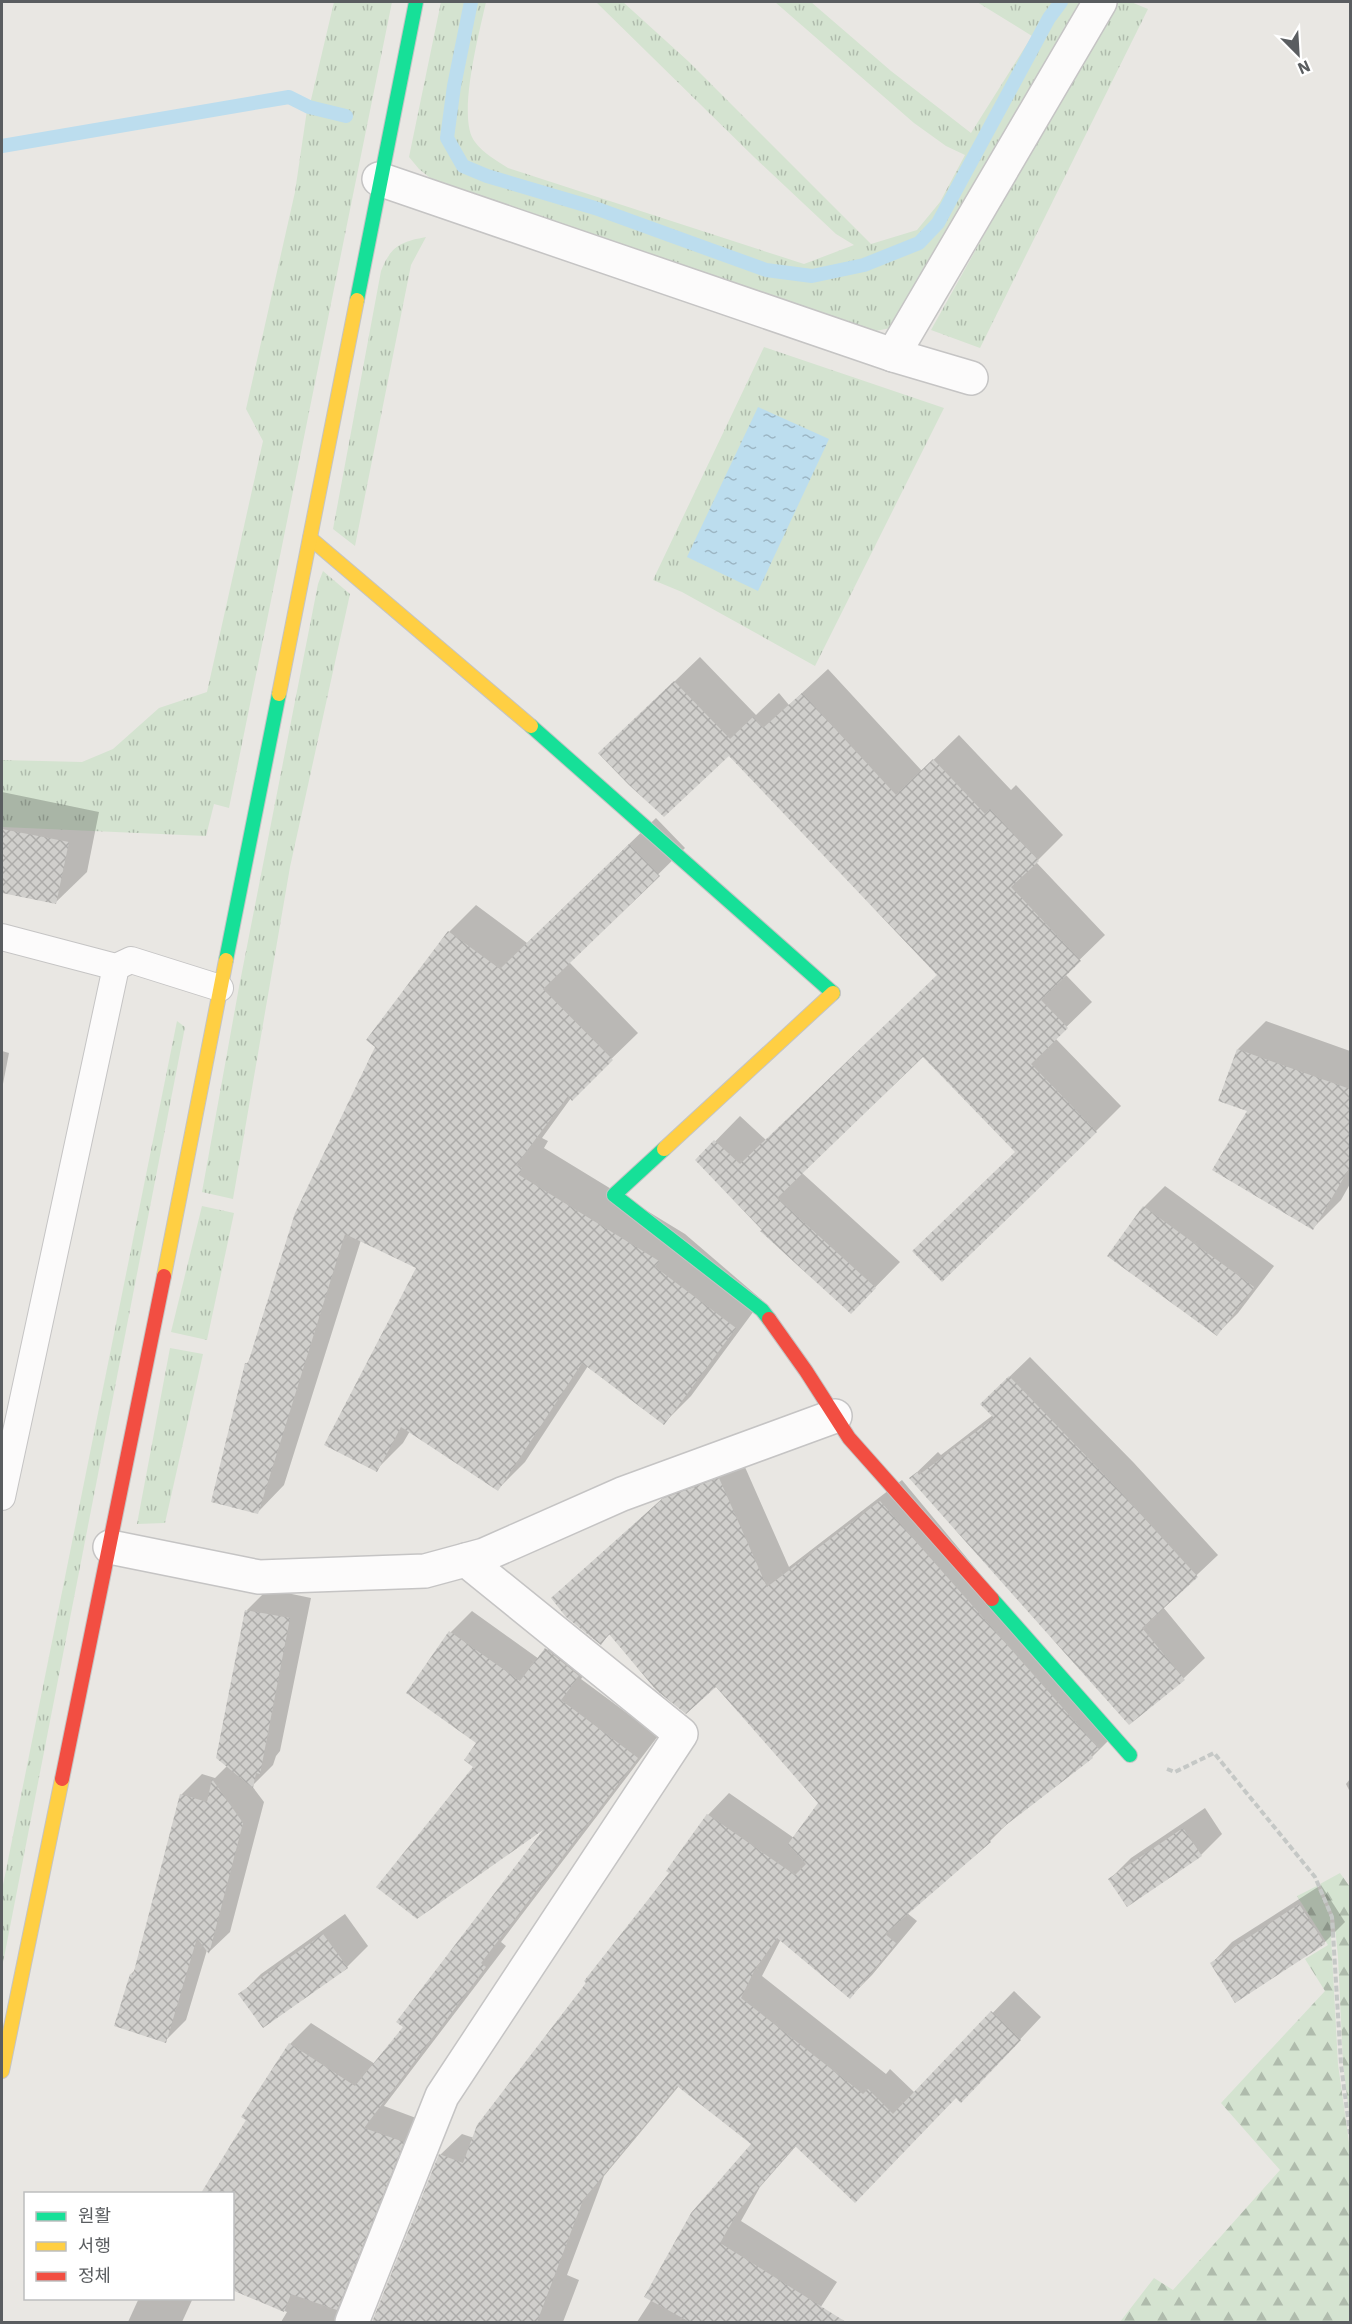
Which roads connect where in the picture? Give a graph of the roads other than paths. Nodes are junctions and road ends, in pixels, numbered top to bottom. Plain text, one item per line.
1 (416, 2) edge
2 (1100, 2) edge
3 (379, 180) junction
4 (893, 355) junction
5 (971, 378) dead end
6 (310, 538) junction
7 (2, 937) edge
8 (116, 967) junction
9 (220, 988) junction
10 (835, 1416) junction
11 (2, 1497) edge
12 (110, 1547) junction
13 (466, 1560) junction
14 (1130, 1755) road end
15 (2, 2071) edge
16 (352, 2322) edge

1 - 3 main road
2 - 4 street
3 - 4 street
3 - 6 main road
4 - 5 street
6 - 9 main road
6 - 10 main road
7 - 8 lane
8 - 9 lane
8 - 11 lane
9 - 12 main road
10 - 13 street
10 - 14 main road
12 - 13 street
12 - 15 main road
13 - 16 street

